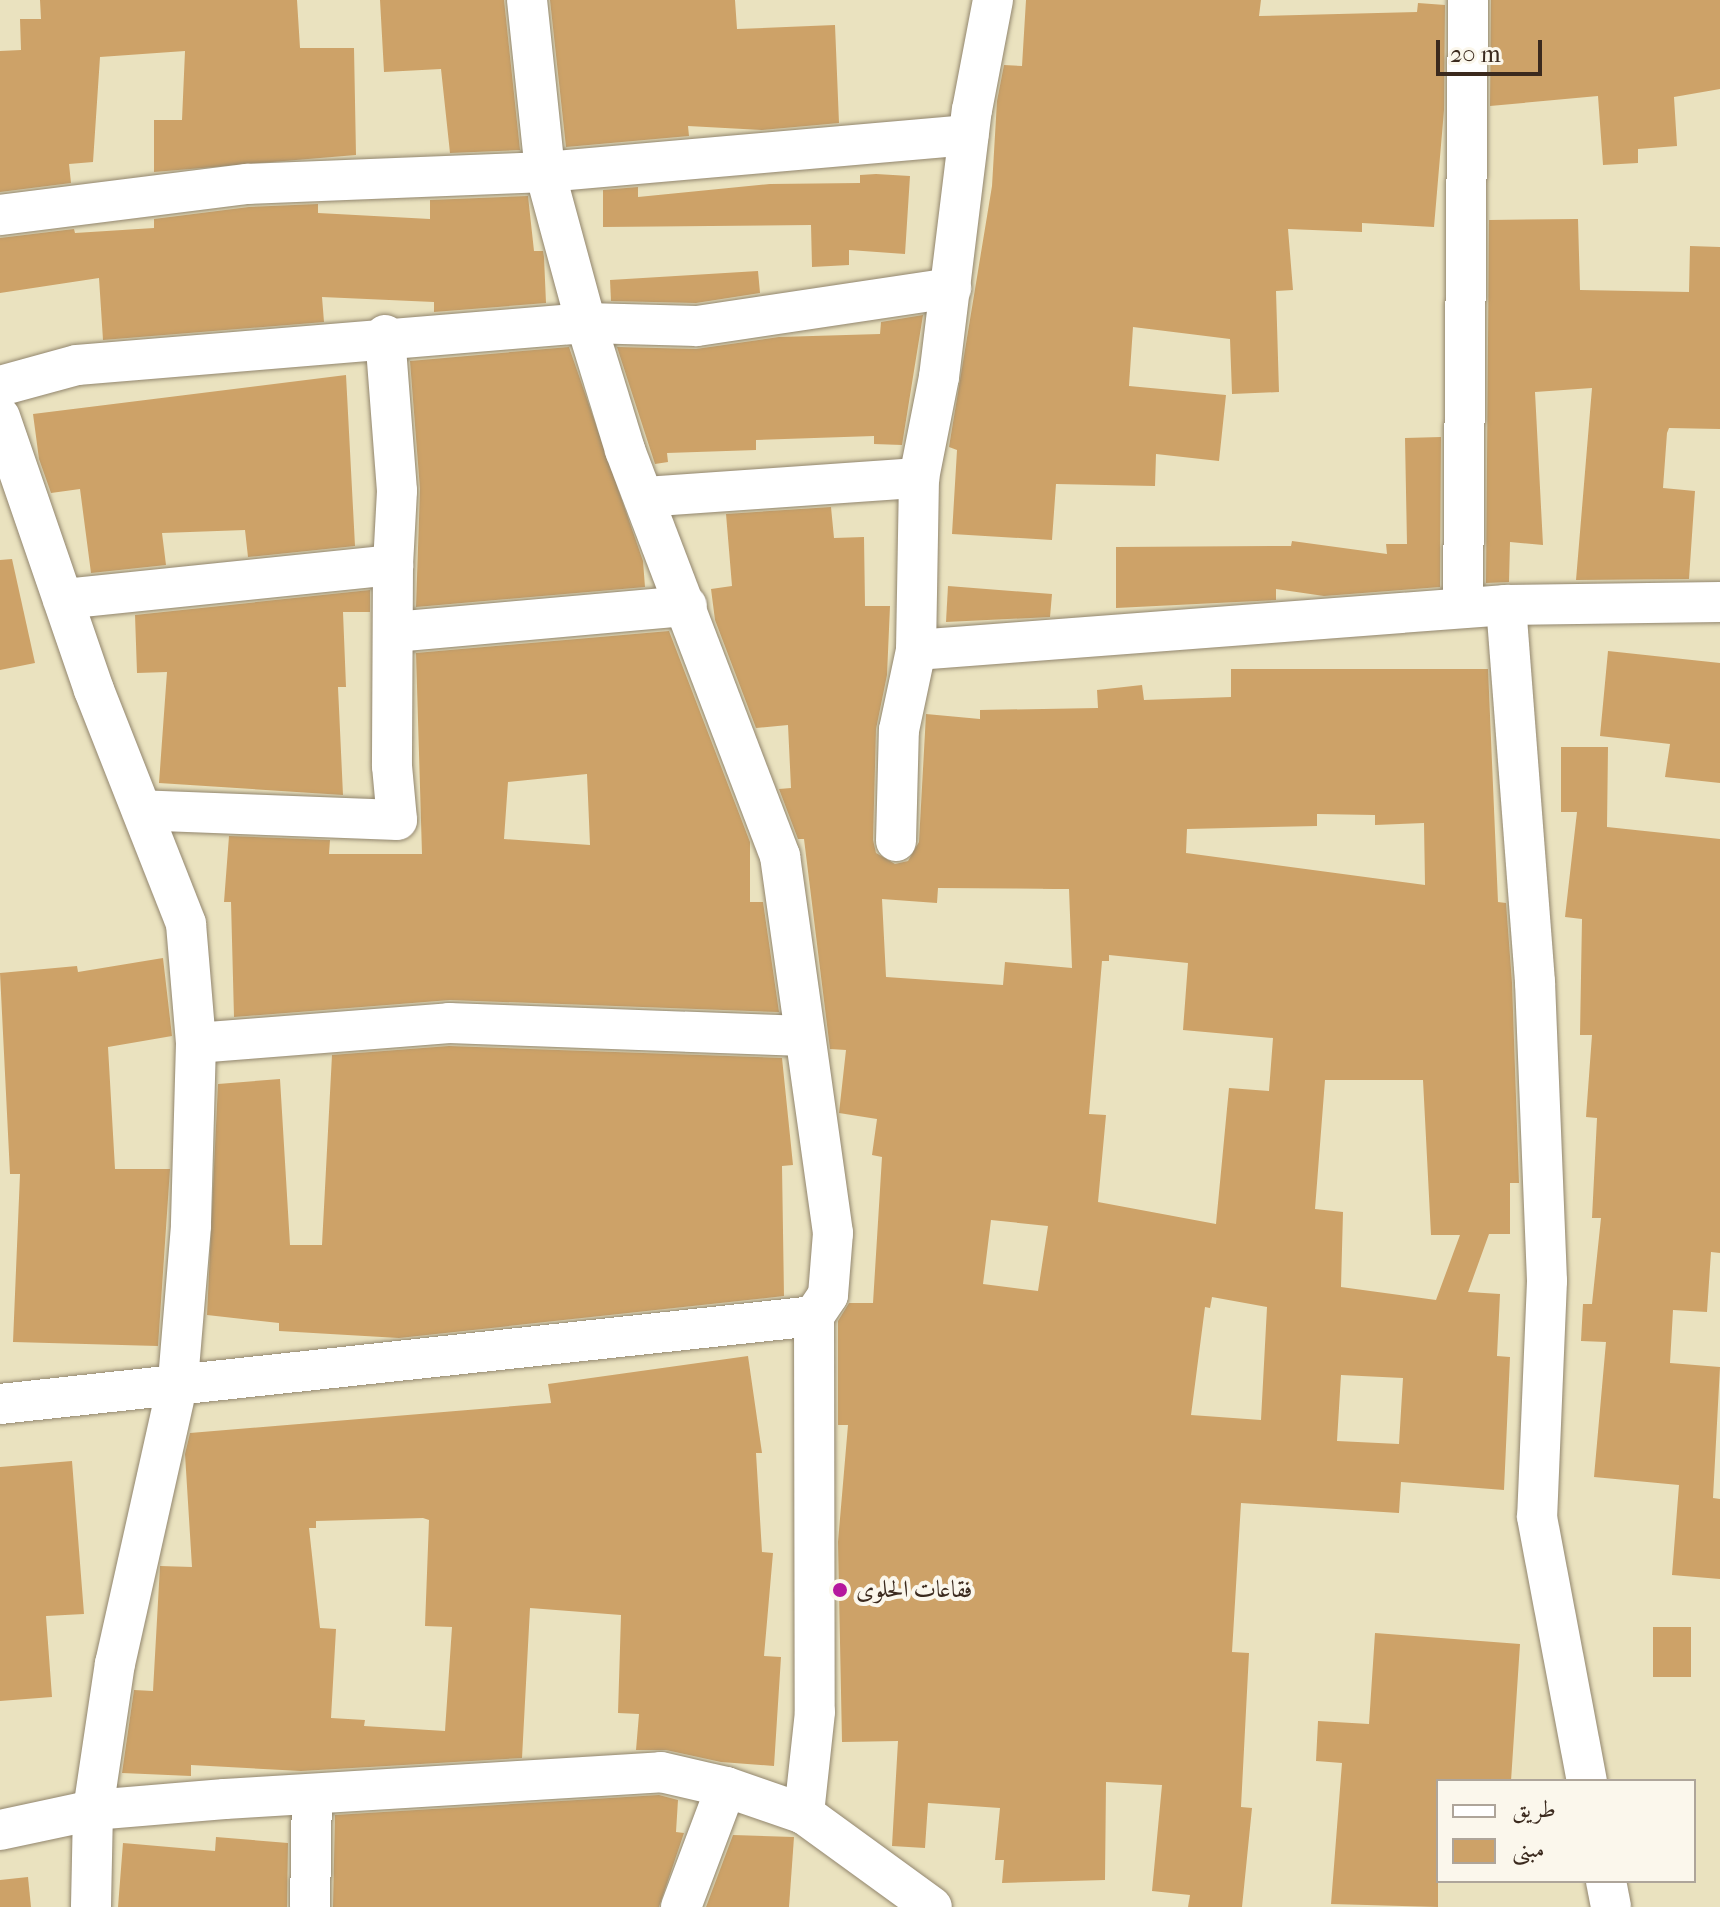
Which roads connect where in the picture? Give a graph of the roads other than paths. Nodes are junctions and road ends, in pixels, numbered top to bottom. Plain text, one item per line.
1 (527, 0) edge
2 (993, 0) edge
3 (1468, 0) edge
4 (968, 135) junction
5 (545, 172) junction
6 (0, 215) edge
7 (951, 288) junction
8 (586, 323) junction
9 (385, 335) junction
10 (0, 386) edge
11 (0, 417) edge
12 (919, 478) junction
13 (644, 497) junction
14 (393, 565) junction
15 (63, 599) junction
16 (1720, 602) edge
17 (1506, 605) junction
18 (687, 606) junction
19 (1463, 608) junction
20 (394, 632) junction
21 (916, 650) junction
22 (142, 810) junction
23 (896, 841) dead end
24 (805, 1036) junction
25 (196, 1043) junction
26 (814, 1316) junction
27 (178, 1382) junction
28 (0, 1404) edge
29 (1587, 1779) edge
30 (726, 1787) junction
31 (312, 1794) junction
32 (93, 1810) junction
33 (804, 1814) junction
34 (0, 1830) edge
35 (1606, 1883) edge
36 (919, 1904) edge
37 (91, 1907) edge
38 (310, 1907) edge
39 (681, 1907) edge
40 (1611, 1907) edge

1 - 5 street
2 - 4 street
3 - 19 street
4 - 5 street
4 - 7 street
5 - 6 street
5 - 8 street
7 - 8 street
7 - 12 street
8 - 9 street
8 - 13 street
9 - 10 street
9 - 14 street
11 - 15 street
12 - 13 street
12 - 21 street
13 - 18 street
14 - 15 street
14 - 20 street
15 - 22 street
16 - 17 street
17 - 19 street
17 - 29 street
18 - 20 street
18 - 24 street
19 - 21 street
20 - 22 street
21 - 23 street
22 - 25 street
24 - 25 street
24 - 26 street
25 - 27 street
26 - 27 street
26 - 33 street
27 - 28 street
27 - 32 street
30 - 31 street
30 - 33 street
30 - 39 street
31 - 32 street
31 - 38 street
32 - 34 street
32 - 37 street
33 - 36 street
35 - 40 street

